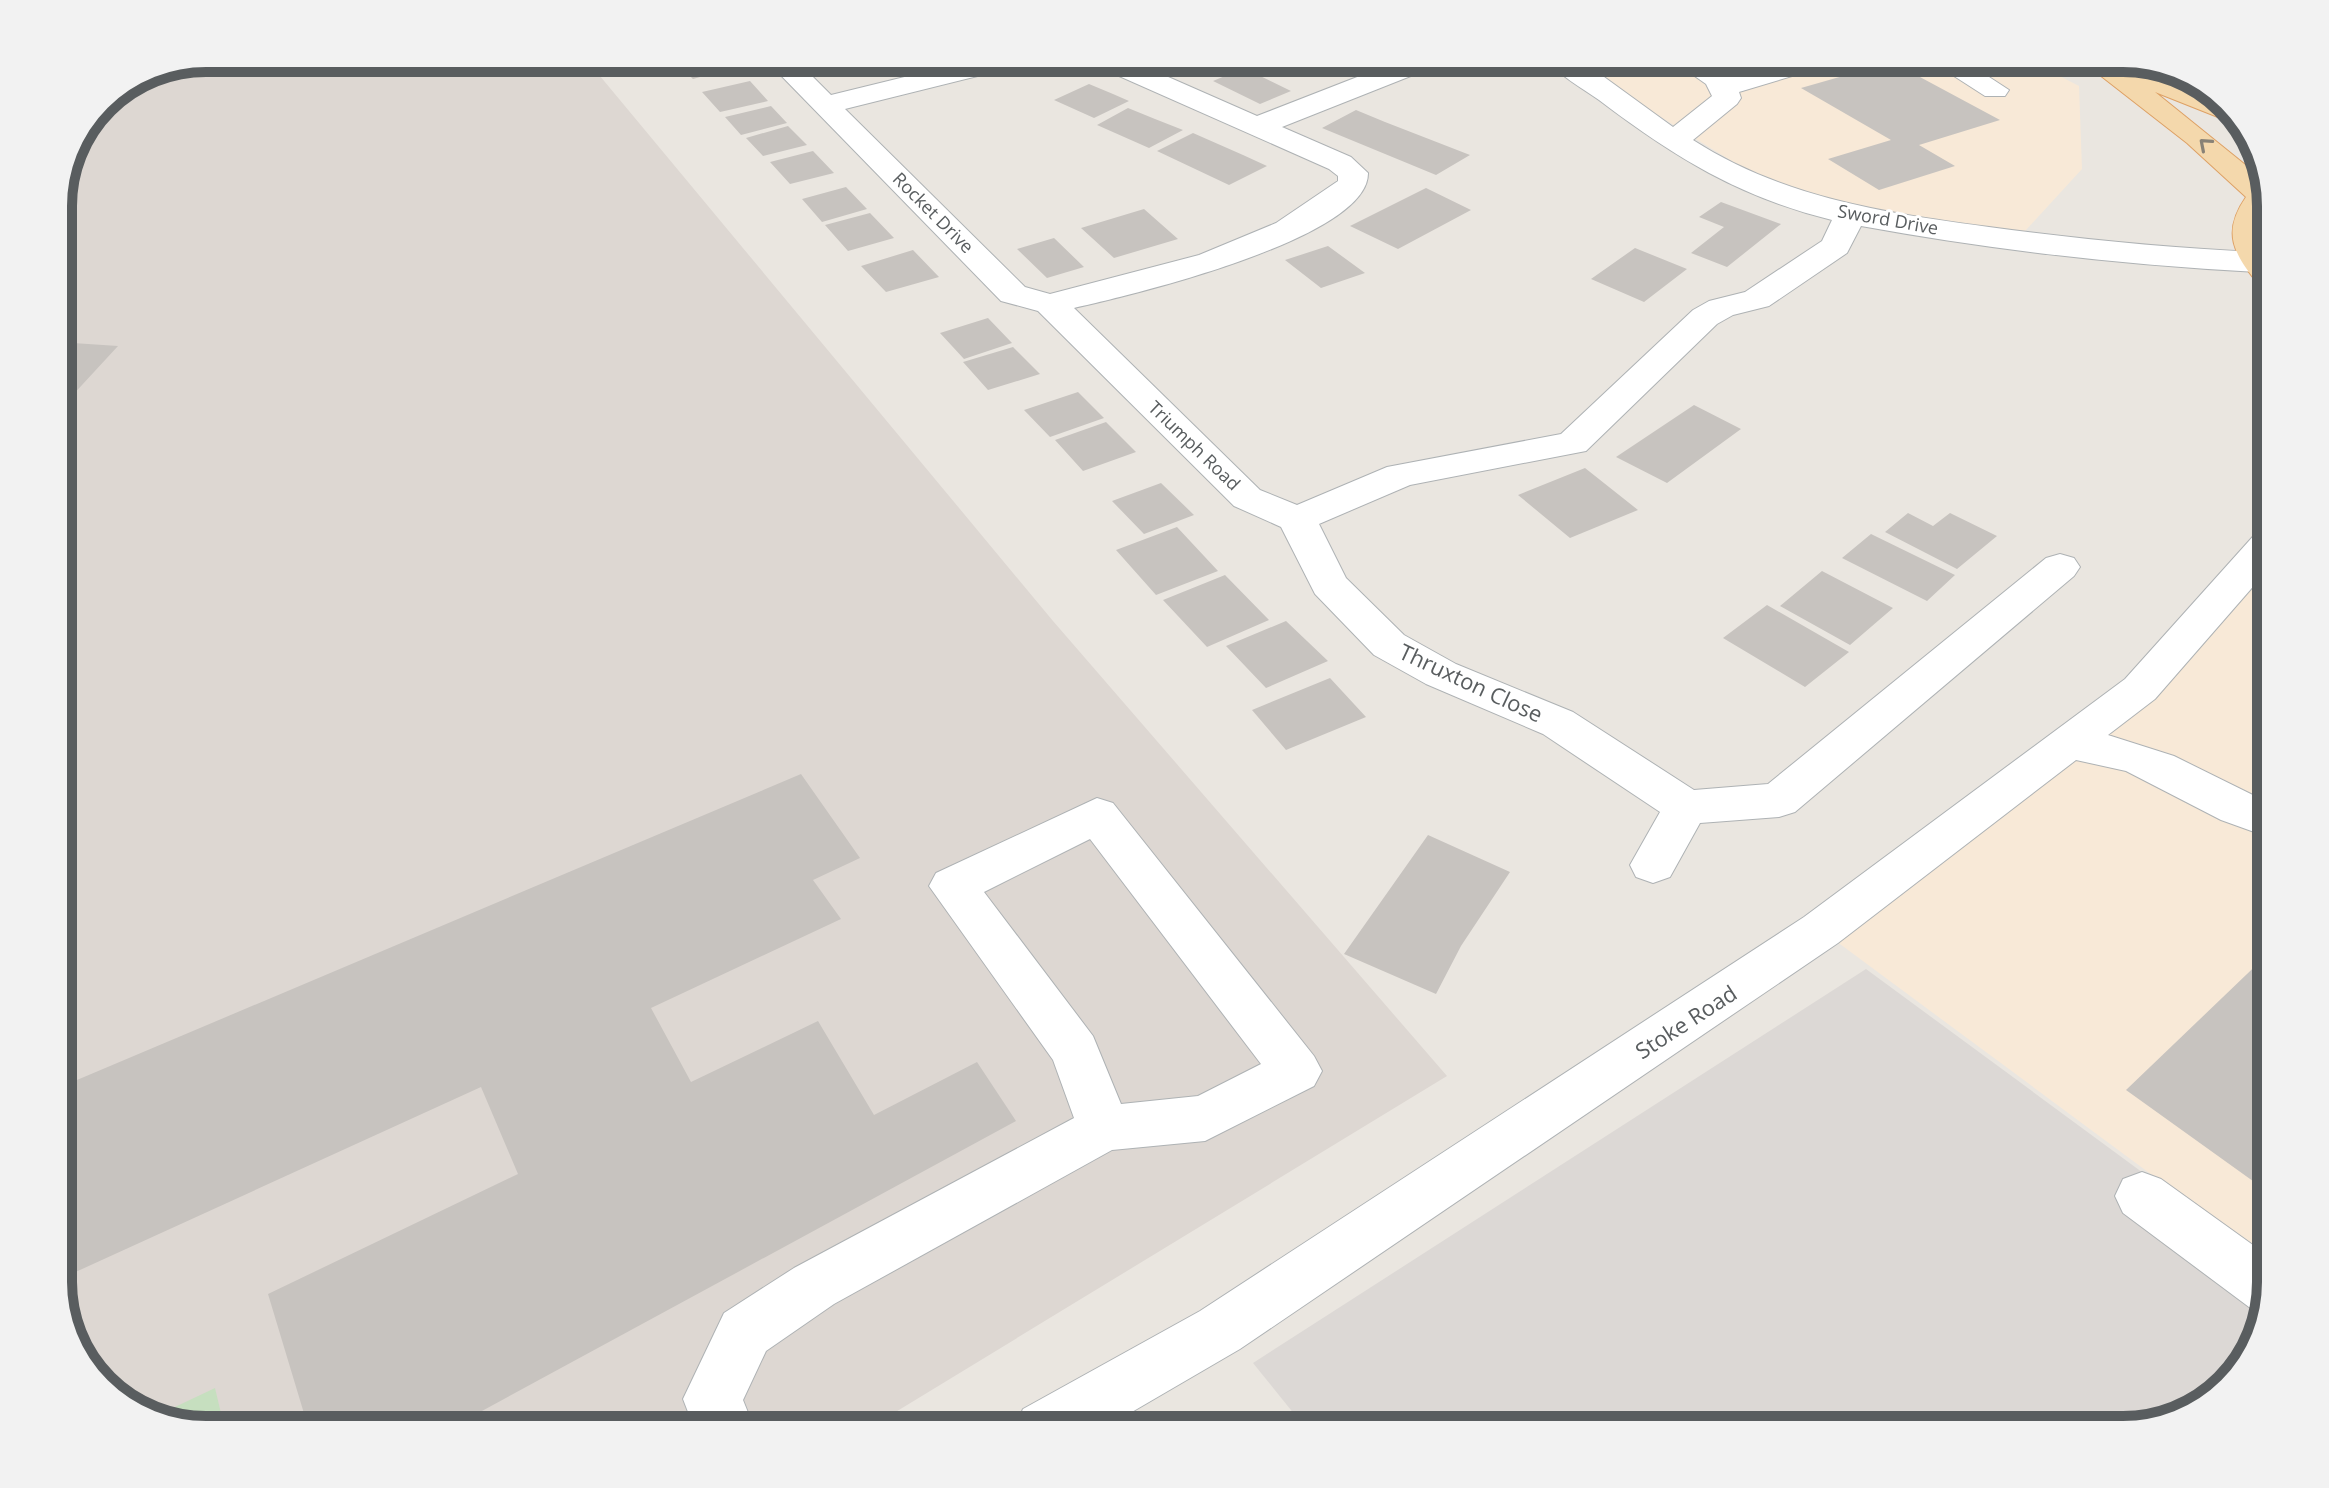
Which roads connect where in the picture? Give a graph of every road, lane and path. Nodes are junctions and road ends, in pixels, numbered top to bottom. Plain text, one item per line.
1 (792, 72) edge
2 (959, 72) edge
3 (1132, 72) edge
4 (1395, 72) edge
5 (1579, 72) edge
6 (1703, 72) edge
7 (1775, 72) edge
8 (1964, 72) edge
9 (2111, 72) edge
10 (2134, 73) edge
11 (1725, 87) junction
12 (1995, 90) dead end
13 (2208, 103) edge
14 (826, 105) junction
15 (1257, 126) junction
16 (1673, 141) junction
17 (2255, 185) edge
18 (2257, 204) edge
19 (1850, 215) junction
20 (2257, 259) edge
21 (2257, 269) edge
22 (1050, 304) junction
23 (1297, 519) junction
24 (2257, 557) edge
25 (2060, 567) dead end
26 (2069, 743) junction
27 (1686, 807) junction
28 (2257, 817) edge
29 (1653, 865) dead end
30 (1104, 1128) junction
31 (2142, 1196) dead end
32 (2257, 1280) edge
33 (720, 1416) edge
34 (1069, 1416) edge

1 - 14 street, Rocket Drive
2 - 14 street
3 - 15 street
4 - 15 street
5 - 16 street, Sword Drive
6 - 11 street
7 - 11 street
8 - 12 street
17 -> 9 main road
10 - 13 main road
11 - 16 street
14 - 22 street, Rocket Drive
15 - 22 street
16 - 19 street, Sword Drive
18 - 20 main road
19 - 21 street, Sword Drive
19 - 23 street
22 - 23 street, Triumph Road
23 - 27 street, Thruxton Close
24 - 26 street, Stoke Road
25 - 27 street
26 - 28 street
26 - 34 street, Stoke Road
27 - 29 street
30 - 30 street
30 - 33 street
31 - 32 street

